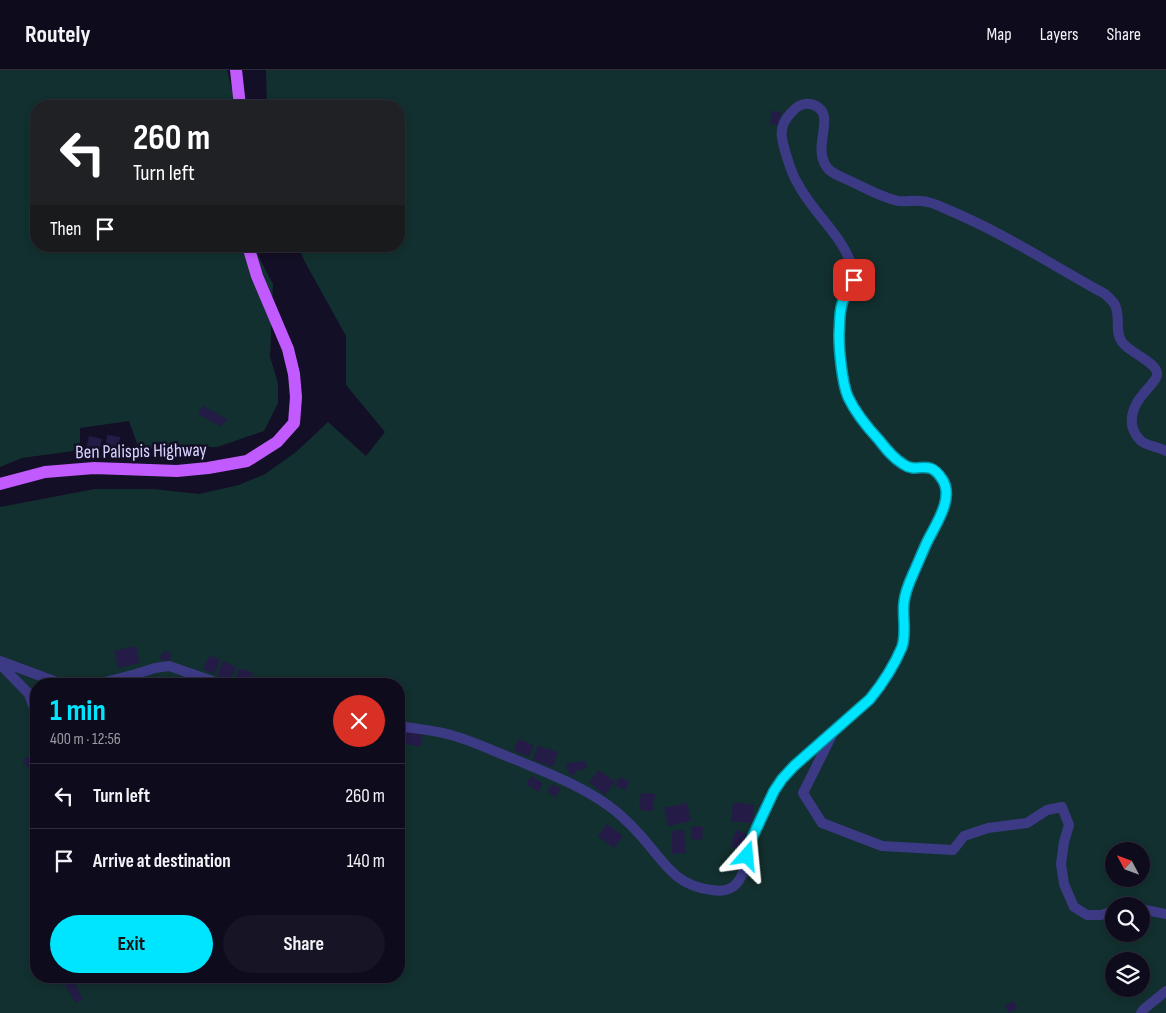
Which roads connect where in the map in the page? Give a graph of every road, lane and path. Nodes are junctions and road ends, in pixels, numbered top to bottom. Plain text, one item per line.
1 (236, 70) edge
2 (239, 100) edge
3 (250, 252) edge
4 (1166, 451) edge
5 (0, 484) edge
6 (0, 663) edge
7 (44, 678) edge
8 (120, 678) edge
9 (203, 678) edge
10 (30, 697) edge
11 (405, 727) edge
12 (836, 728) junction
13 (1150, 911) edge
14 (1105, 914) edge
15 (1166, 914) edge
16 (1166, 992) edge
17 (1141, 1013) edge

1 - 2 main road
3 - 5 main road, Ben Palispis Highway
4 - 12 street
6 - 7 street
6 - 10 street
8 - 9 street
11 - 12 street
12 - 14 street
13 - 15 street
16 - 17 street

